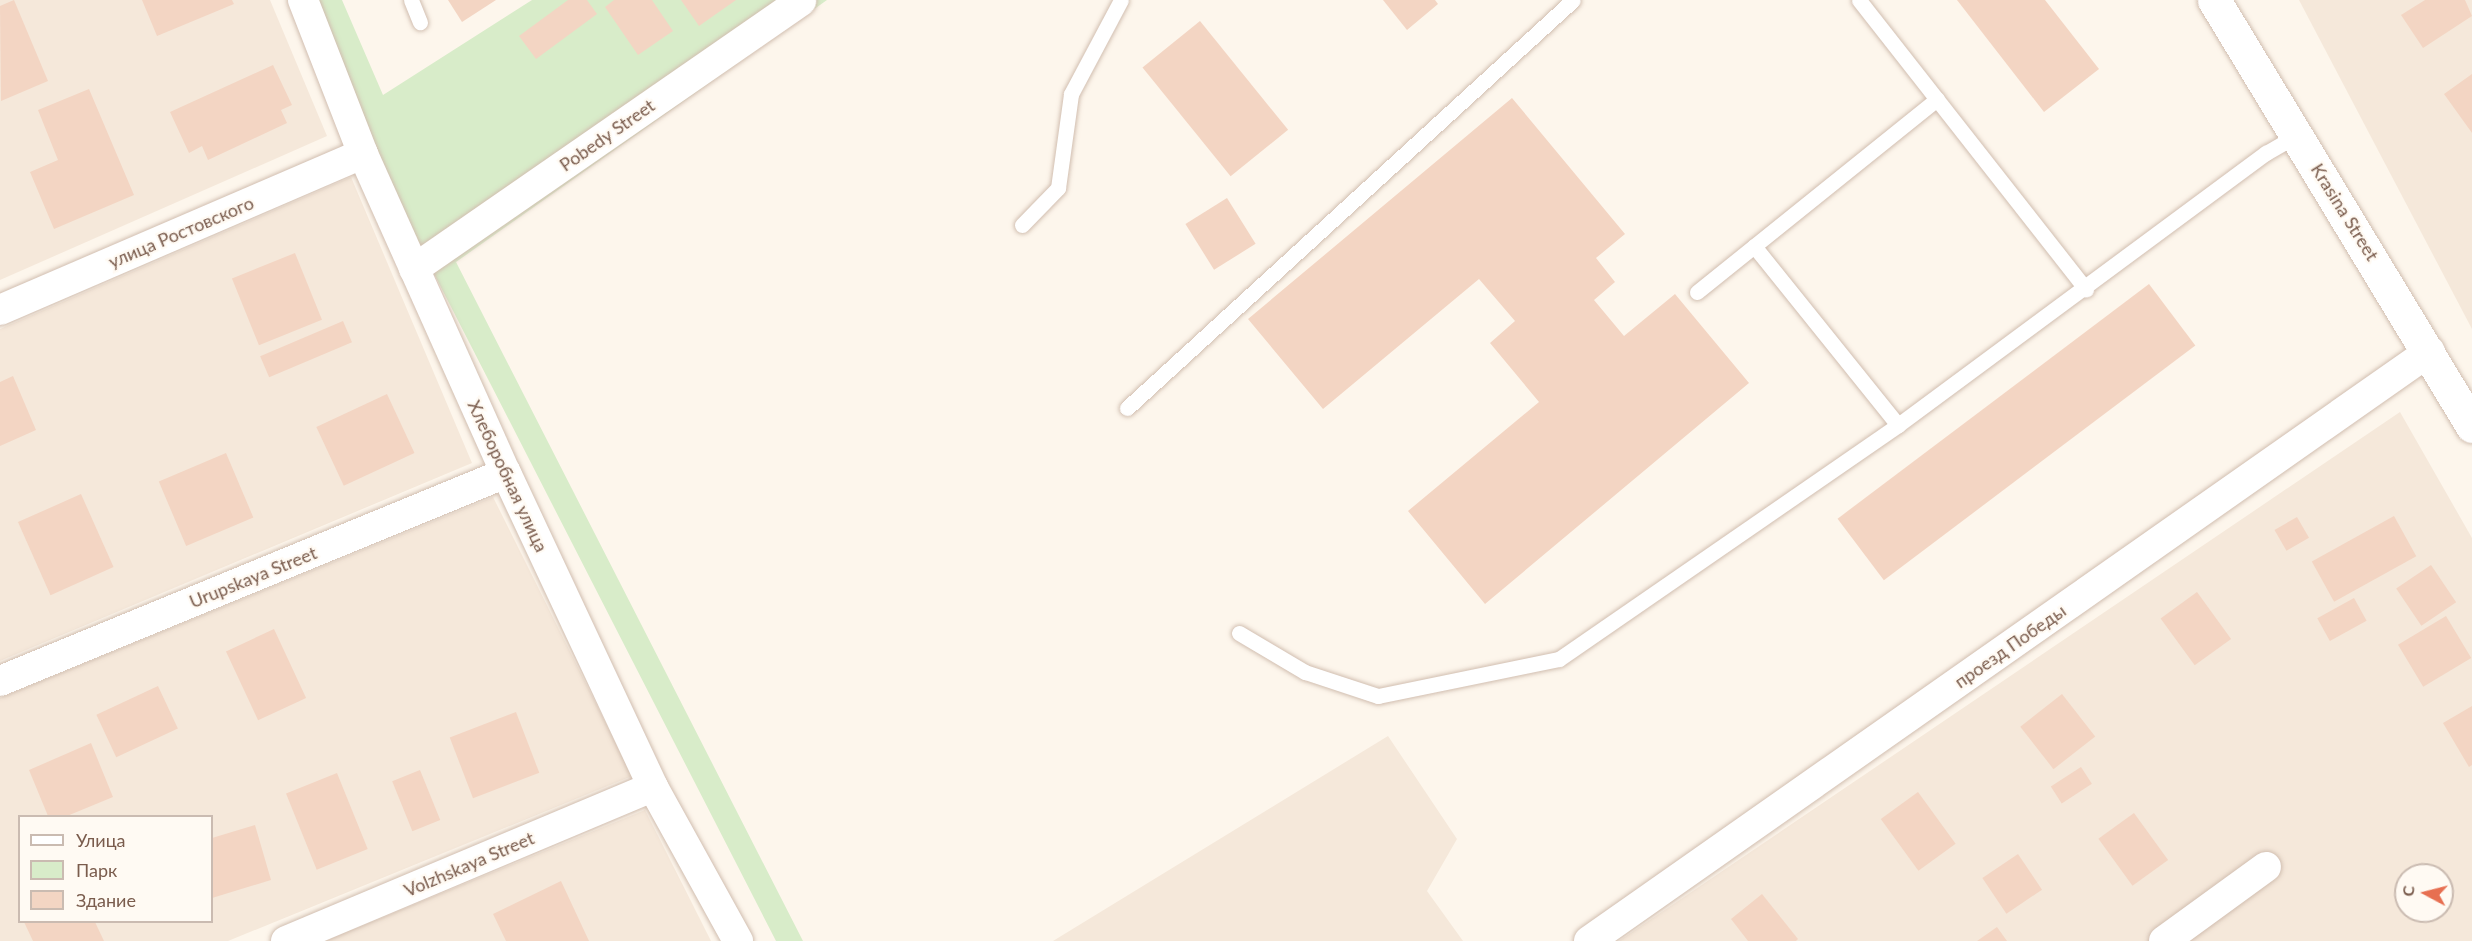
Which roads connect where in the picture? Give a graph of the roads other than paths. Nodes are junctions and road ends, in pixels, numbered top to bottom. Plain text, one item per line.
1 (303, 0) edge
2 (411, 0) edge
3 (1121, 0) edge
4 (1573, 0) edge
5 (1859, 0) edge
6 (2214, 0) edge
7 (801, 1) edge
8 (420, 22) dead end
9 (1937, 99) junction
10 (2297, 135) junction
11 (363, 154) junction
12 (1022, 225) dead end
13 (1754, 246) junction
14 (414, 269) junction
15 (2086, 290) junction
16 (1697, 292) dead end
17 (0, 310) edge
18 (2430, 351) junction
19 (1127, 408) dead end
20 (1898, 425) junction
21 (2472, 426) edge
22 (506, 473) junction
23 (1239, 633) dead end
24 (0, 681) edge
25 (653, 787) junction
26 (2266, 867) dead end
27 (286, 941) edge
28 (738, 941) edge
29 (1589, 941) edge
30 (2164, 941) edge

1 - 11 street, Хлеборобная улица
2 - 8 lane
3 - 12 lane
4 - 19 lane
5 - 9 lane
6 - 10 street, Krasina Street
7 - 14 street, Pobedy Street
9 - 13 lane
9 - 15 lane
10 - 15 lane
10 - 18 street, Krasina Street
11 - 14 street, Хлеборобная улица
11 - 17 street, улица Ростовского
13 - 16 lane
13 - 20 lane
14 - 22 street, Хлеборобная улица
15 - 20 lane
18 - 21 street, Krasina Street
18 - 29 street, проезд Победы
20 - 23 lane
22 - 24 street, Urupskaya Street
22 - 25 street, Хлеборобная улица
25 - 27 street, Volzhskaya Street
25 - 28 street, Хлеборобная улица
26 - 30 street

